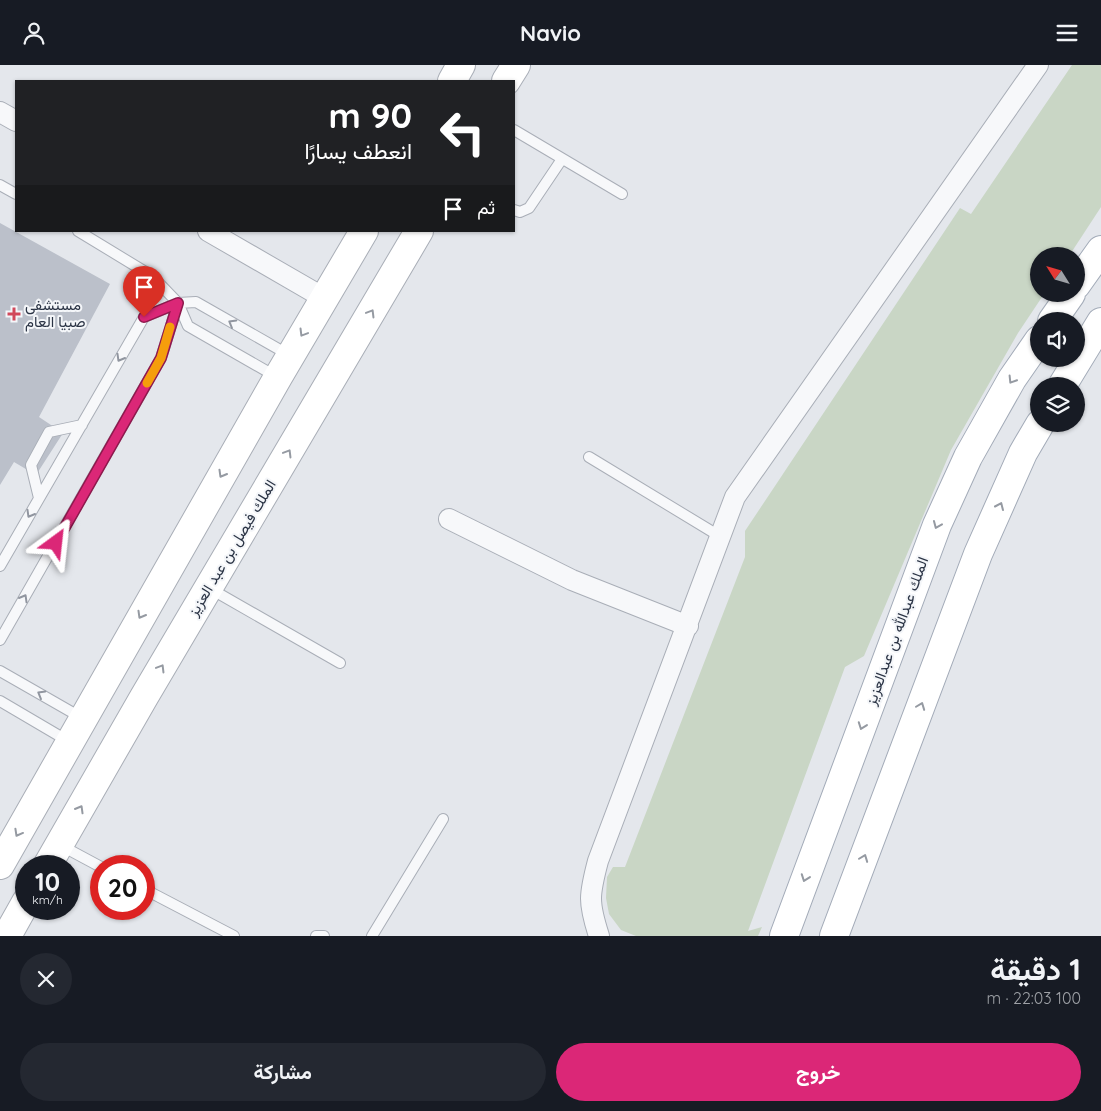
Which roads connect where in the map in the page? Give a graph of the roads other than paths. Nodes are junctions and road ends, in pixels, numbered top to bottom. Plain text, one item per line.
1 (461, 65) edge
2 (516, 65) edge
3 (1038, 65) edge
4 (453, 80) edge
5 (507, 80) edge
6 (0, 111) edge
7 (15, 120) edge
8 (515, 131) edge
9 (562, 159) junction
10 (0, 185) edge
11 (15, 193) edge
12 (622, 194) dead end
13 (515, 210) edge
14 (80, 232) edge
15 (210, 232) edge
16 (363, 232) edge
17 (418, 232) edge
18 (1101, 250) edge
19 (1085, 272) edge
20 (324, 298) junction
21 (178, 303) junction
22 (1101, 323) edge
23 (1030, 353) edge
24 (284, 366) junction
25 (1068, 377) edge
26 (82, 425) junction
27 (1035, 432) edge
28 (589, 457) dead end
29 (39, 498) junction
30 (449, 519) dead end
31 (721, 537) junction
32 (0, 565) edge
33 (208, 587) junction
34 (688, 626) junction
35 (0, 640) edge
36 (340, 663) dead end
37 (0, 671) edge
38 (0, 701) edge
39 (82, 718) junction
40 (69, 741) junction
41 (443, 819) dead end
42 (54, 855) edge
43 (0, 865) edge
44 (155, 895) edge
45 (16, 920) edge
46 (7, 936) edge
47 (234, 936) edge
48 (316, 936) edge
49 (324, 936) edge
50 (372, 936) edge
51 (599, 936) edge
52 (784, 936) edge
53 (834, 936) edge

1 - 4 street
2 - 5 street
3 - 31 street
6 - 7 street
8 - 9 lane
9 - 12 lane
9 - 13 lane
10 - 11 lane
14 - 21 lane
15 - 20 street
16 - 20 street
33 -> 17 street, الملك فيصل بن عبد العزيز
18 - 19 street
20 -> 24 street
24 -> 21 lane
21 - 24 lane
21 -> 26 lane
35 -> 21 lane
22 - 25 street
23 -> 52 street, الملك عبدالله بن عبدالعزيز
24 -> 39 street
26 - 29 lane
26 - 29 lane
53 -> 27 street
28 - 31 lane
29 -> 32 lane
30 - 34 street
31 - 34 street
33 - 36 lane
42 -> 33 street, الملك فيصل بن عبد العزيز
34 - 51 street
39 -> 37 lane
38 - 40 lane
39 - 40 street
40 -> 43 street
41 - 50 lane
44 - 47 lane
45 - 46 street
48 - 49 lane

